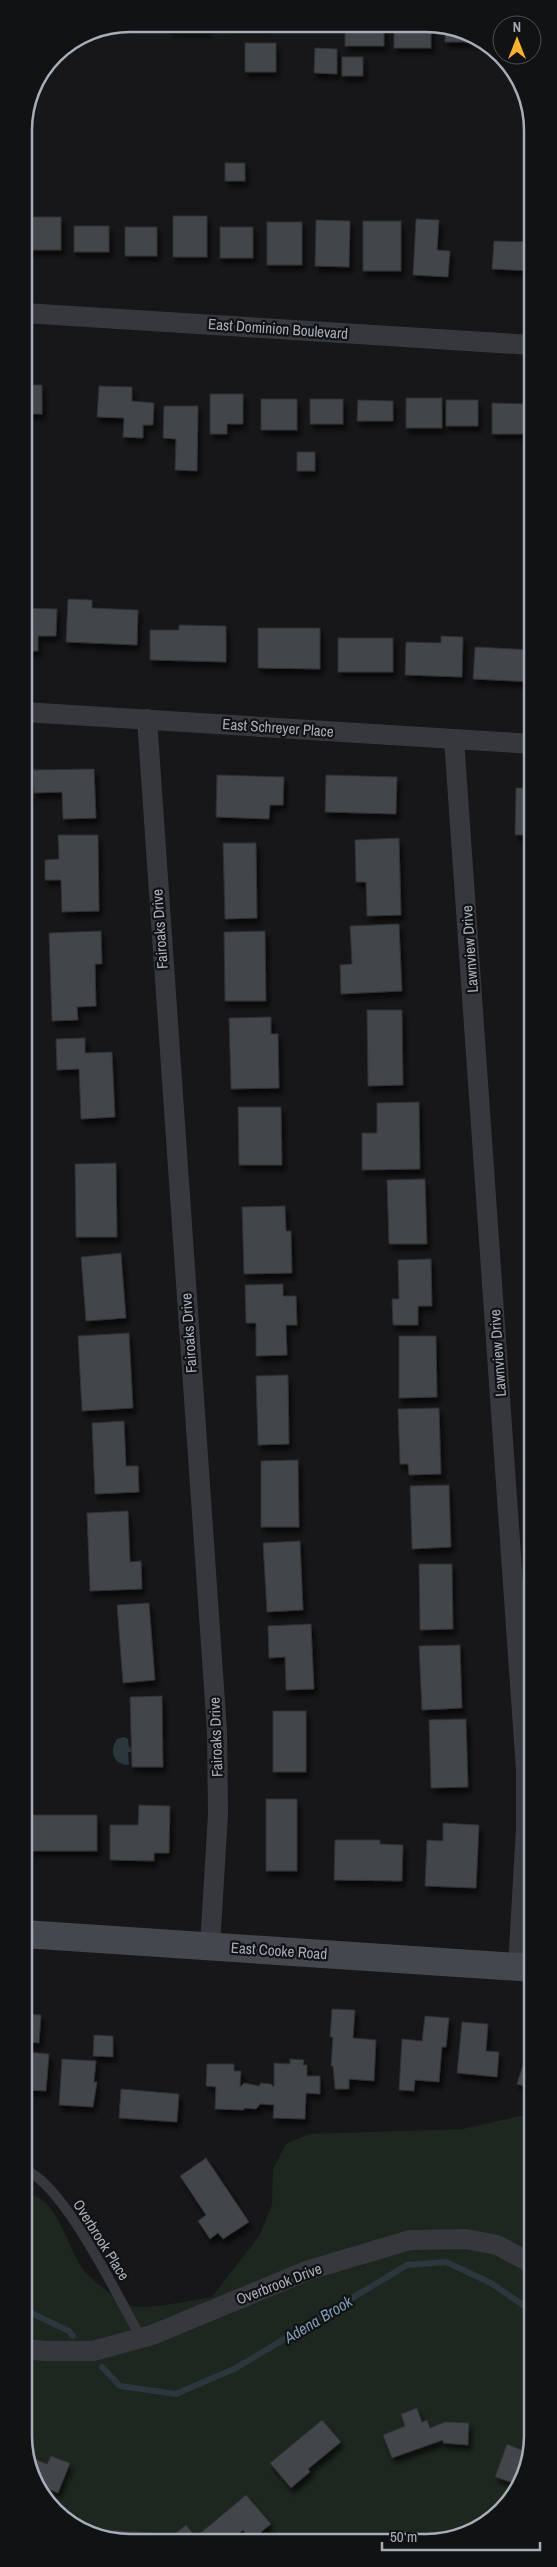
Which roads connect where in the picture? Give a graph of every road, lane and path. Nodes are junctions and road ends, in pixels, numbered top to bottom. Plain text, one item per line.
1 (33, 314) edge
2 (524, 344) edge
3 (33, 712) edge
4 (147, 719) junction
5 (454, 739) junction
6 (524, 743) edge
7 (524, 1741) edge
8 (32, 1935) edge
9 (210, 1946) junction
10 (524, 1967) edge
11 (32, 2172) edge
12 (524, 2259) edge
13 (141, 2338) junction
14 (32, 2350) edge

1 - 2 street, East Dominion Boulevard
3 - 4 street, East Schreyer Place
4 - 5 street, East Schreyer Place
4 - 9 street, Fairoaks Drive
5 - 6 street, East Schreyer Place
5 - 7 street, Lawnview Drive
8 - 9 main road, East Cooke Road
9 - 10 main road, East Cooke Road
11 - 13 lane, Overbrook Place
12 - 13 street, Overbrook Drive
13 - 14 street, Overbrook Drive

